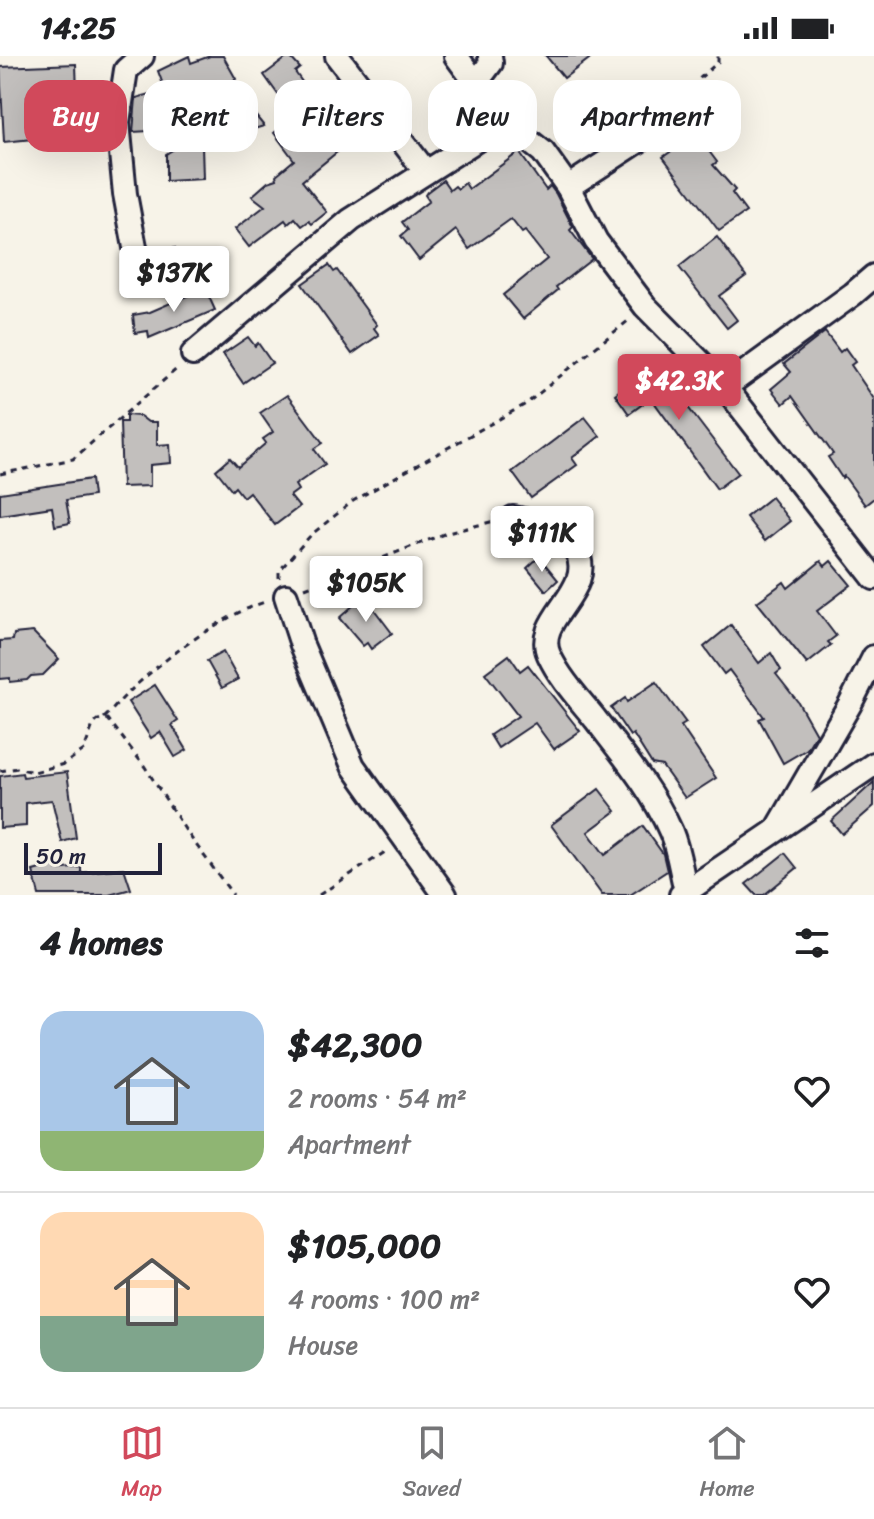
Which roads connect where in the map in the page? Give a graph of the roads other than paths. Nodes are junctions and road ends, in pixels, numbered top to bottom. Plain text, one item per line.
1 (142, 56) edge
2 (337, 56) edge
3 (456, 56) edge
4 (490, 56) edge
5 (474, 80) edge
6 (478, 80) edge
7 (537, 147) edge
8 (458, 152) edge
9 (622, 152) edge
10 (426, 172) junction
11 (568, 187) junction
12 (137, 258) dead end
13 (874, 276) edge
14 (193, 354) road end
15 (725, 387) junction
16 (513, 518) road end
17 (874, 578) edge
18 (286, 596) road end
19 (874, 657) edge
20 (874, 764) edge
21 (776, 832) junction
22 (683, 893) edge
23 (445, 895) edge

1 - 12 street
2 - 10 street
3 - 5 street
4 - 6 street
7 - 11 street
8 - 10 street
9 - 11 street
10 - 14 street
11 - 15 street
13 - 15 street
15 - 17 street
16 - 22 street
18 - 23 street
19 - 21 street
20 - 21 street
21 - 22 street

